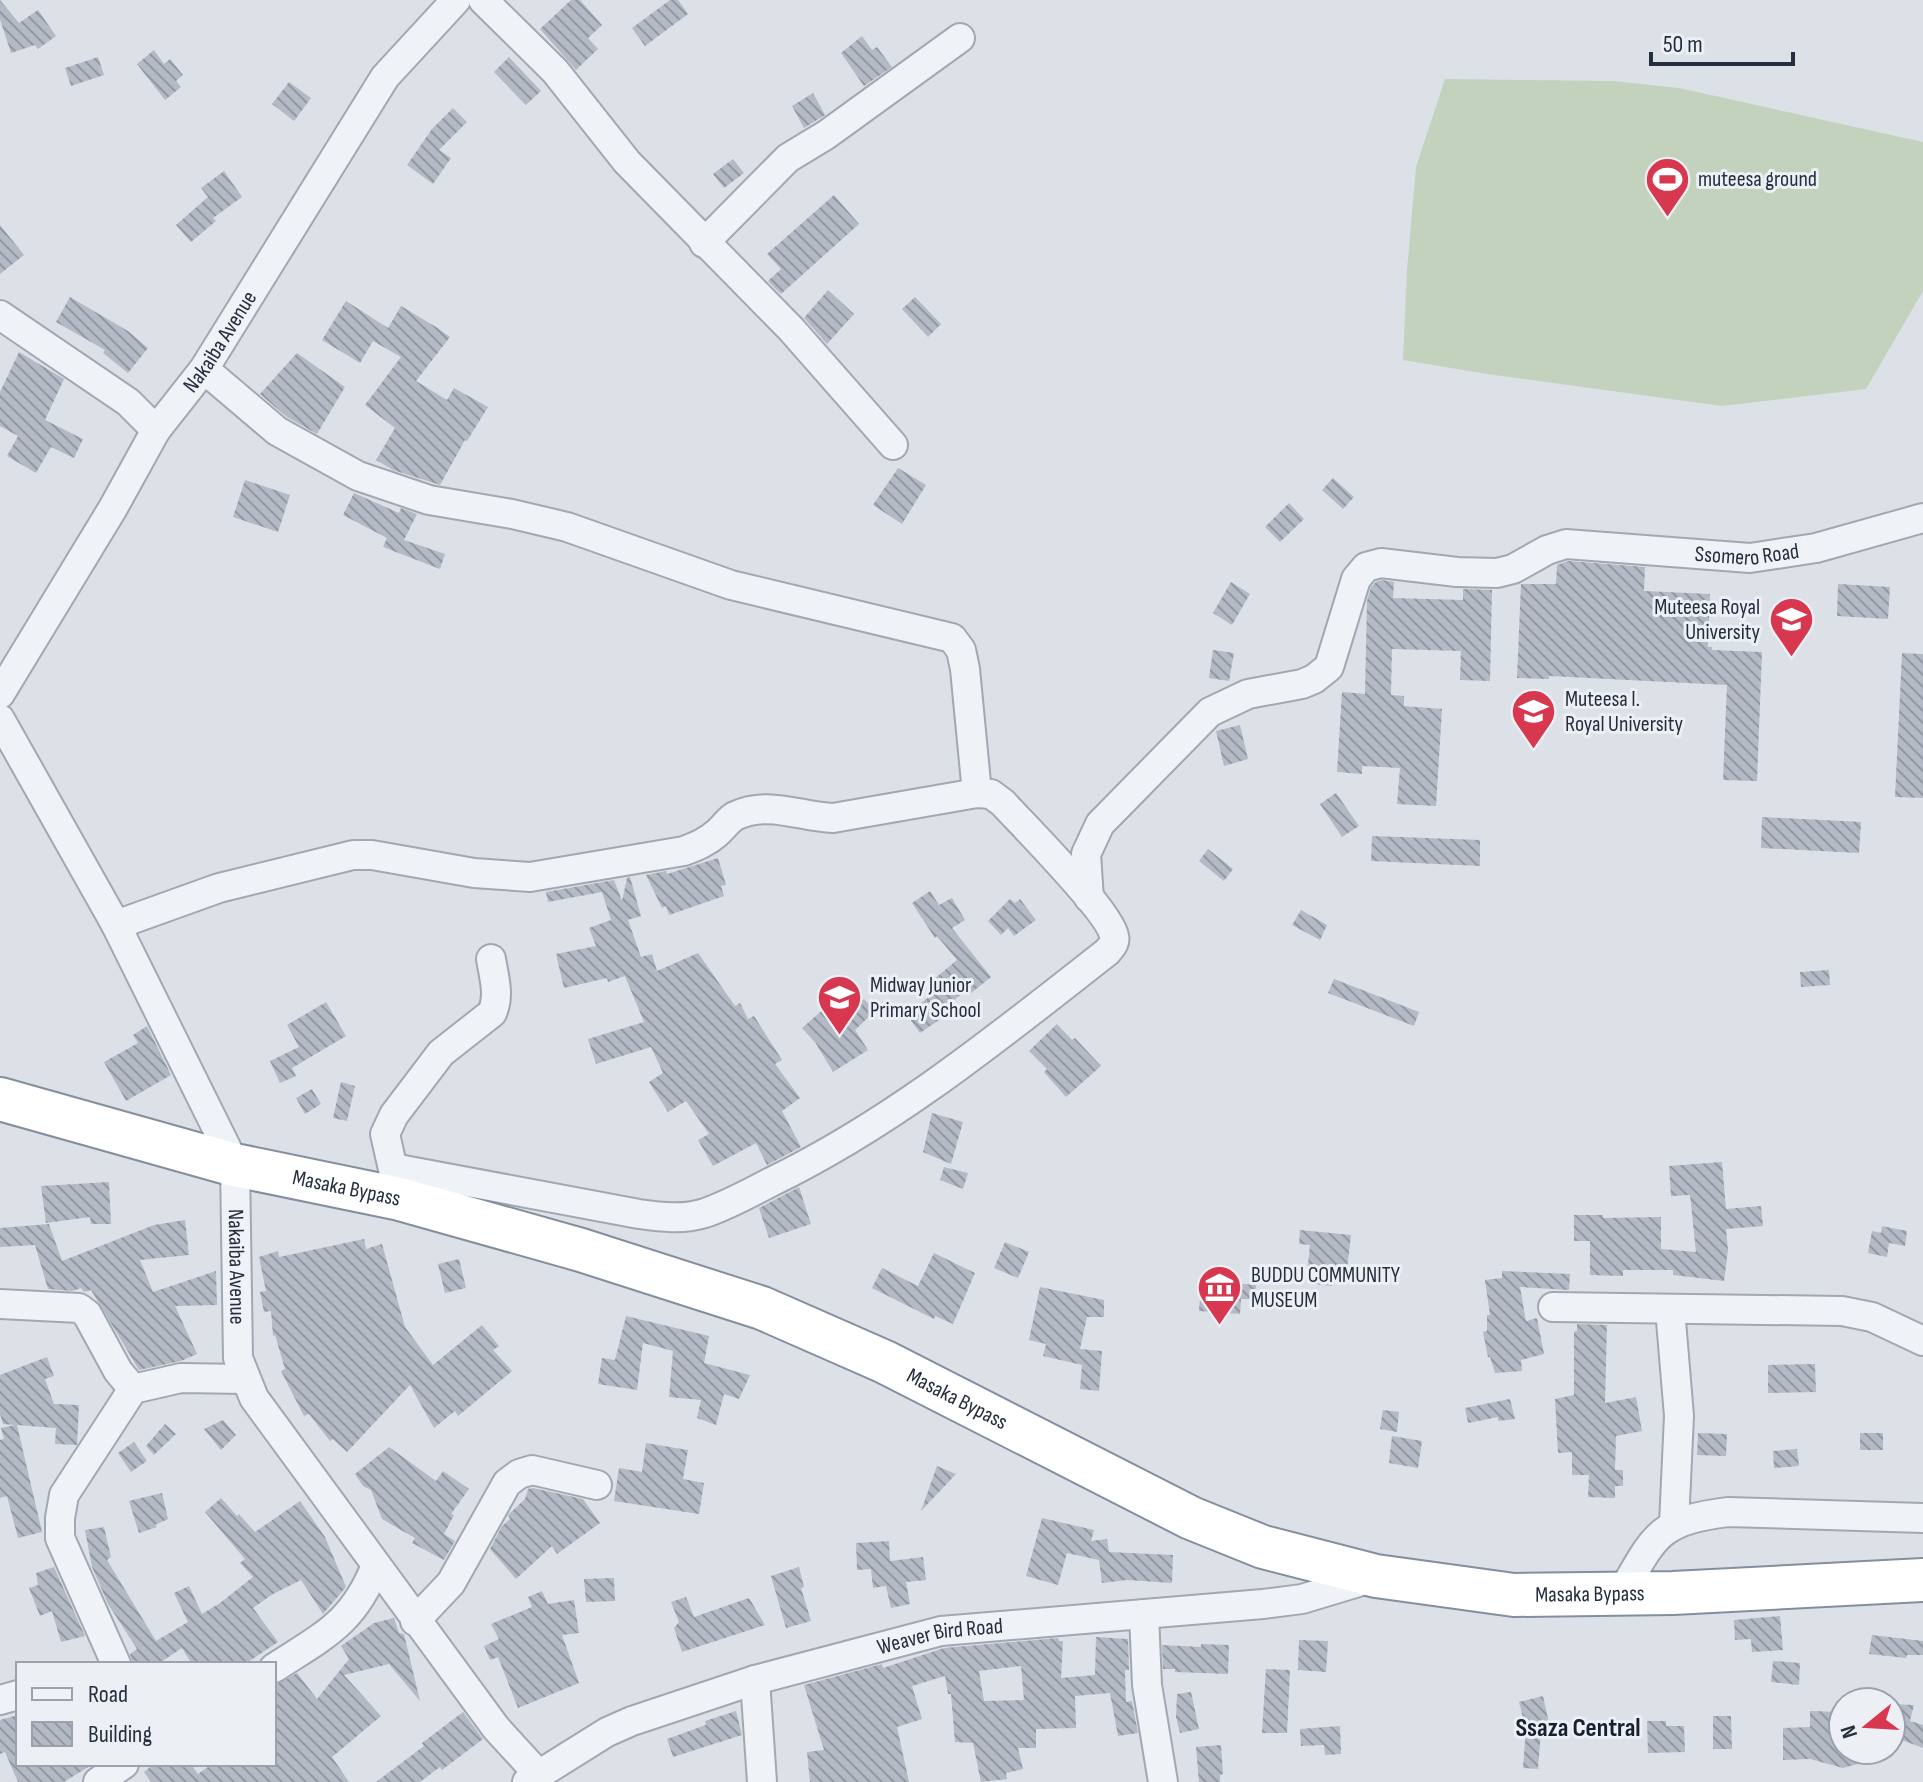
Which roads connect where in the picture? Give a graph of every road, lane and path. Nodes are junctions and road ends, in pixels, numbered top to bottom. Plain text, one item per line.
1 (483, 0) edge
2 (451, 2) edge
3 (960, 38) dead end
4 (704, 243) junction
5 (0, 315) edge
6 (204, 369) junction
7 (156, 430) junction
8 (893, 445) dead end
9 (1923, 518) edge
10 (0, 694) edge
11 (0, 719) edge
12 (977, 793) junction
13 (1089, 898) junction
14 (116, 925) junction
15 (491, 959) dead end
16 (0, 1099) edge
17 (235, 1165) junction
18 (397, 1184) junction
19 (0, 1304) edge
20 (1553, 1307) dead end
21 (1670, 1309) junction
22 (1923, 1341) edge
23 (245, 1379) junction
24 (133, 1389) junction
25 (597, 1485) dead end
26 (1923, 1518) edge
27 (1674, 1524) junction
28 (376, 1565) junction
29 (1376, 1576) junction
30 (1923, 1580) edge
31 (1621, 1594) junction
32 (1144, 1614) junction
33 (415, 1621) junction
34 (115, 1662) edge
35 (276, 1667) edge
36 (755, 1680) junction
37 (121, 1766) edge
38 (533, 1778) edge
39 (98, 1782) edge
40 (762, 1782) edge
41 (1163, 1782) edge

1 - 4 street
2 - 6 street, Nakaiba Avenue
3 - 4 street
4 - 8 street
5 - 7 street
6 - 7 street, Nakaiba Avenue
6 - 12 street
7 - 10 street, Nakaiba Avenue
9 - 13 street, Ssomero Road
11 - 14 street, Nakaiba Avenue
12 - 13 street
12 - 14 street
13 - 18 street
14 - 17 street, Nakaiba Avenue
15 - 18 street
16 - 17 highway, Masaka Bypass
17 - 18 highway, Masaka Bypass
17 - 23 street, Nakaiba Avenue
18 - 29 highway, Masaka Bypass
19 - 24 street
20 - 21 street
21 - 22 street
21 - 27 street
23 - 24 street
23 - 28 street, Nakaiba Avenue
24 - 34 street
25 - 33 street
26 - 27 street
27 - 31 street
28 - 33 street, Nakaiba Avenue
28 - 35 street
29 - 31 highway, Masaka Bypass
29 - 32 street, Weaver Bird Road
30 - 31 highway, Masaka Bypass
32 - 36 street, Weaver Bird Road
32 - 41 street
33 - 38 street, Nakaiba Avenue
36 - 38 street, Weaver Bird Road
36 - 40 street
37 - 39 street

